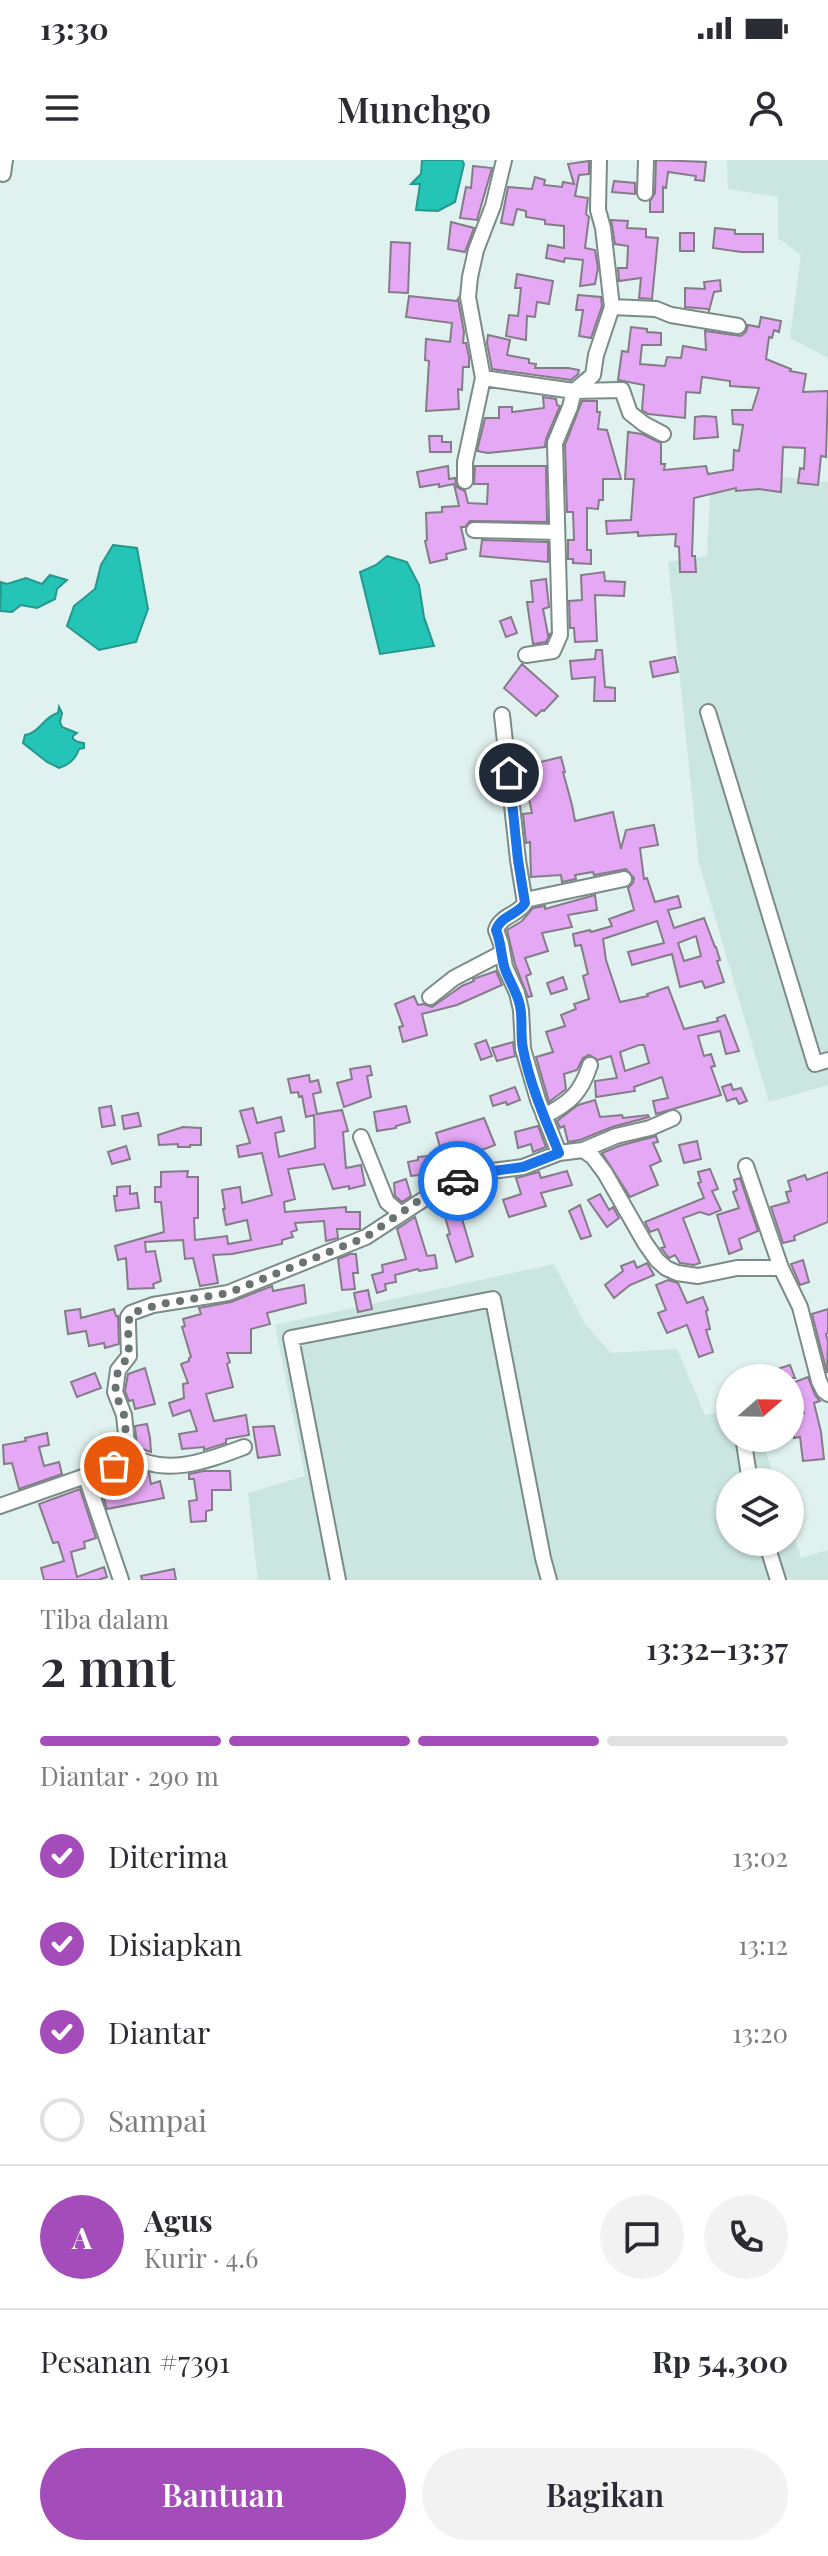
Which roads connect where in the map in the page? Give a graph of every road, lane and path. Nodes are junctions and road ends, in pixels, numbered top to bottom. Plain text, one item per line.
1 (504, 160) edge
2 (599, 160) edge
3 (646, 160) edge
4 (645, 193) dead end
5 (612, 307) junction
6 (738, 326) dead end
7 (483, 378) junction
8 (574, 391) junction
9 (663, 434) dead end
10 (465, 481) dead end
11 (474, 530) dead end
12 (557, 532) junction
13 (526, 655) dead end
14 (708, 712) dead end
15 (502, 715) dead end
16 (624, 879) dead end
17 (525, 900) junction
18 (502, 953) junction
19 (430, 997) dead end
20 (828, 1060) edge
21 (590, 1065) dead end
22 (544, 1116) junction
23 (673, 1118) dead end
24 (361, 1137) dead end
25 (583, 1150) junction
26 (559, 1153) junction
27 (746, 1166) dead end
28 (401, 1214) junction
29 (781, 1268) junction
30 (828, 1394) edge
31 (244, 1447) dead end
32 (128, 1453) junction
33 (86, 1477) junction
34 (0, 1506) edge
35 (770, 1556) edge
36 (121, 1580) edge
37 (338, 1580) edge
38 (549, 1580) edge
39 (778, 1580) edge

1 - 7 street
2 - 5 street
3 - 4 street
5 - 6 street
5 - 8 street
7 - 8 street
7 - 10 street
8 - 9 street
8 - 12 street
11 - 12 street
12 - 13 street
14 - 20 street
15 - 17 street
16 - 17 street
17 - 18 street
18 - 19 street
18 - 22 street
21 - 22 street
22 - 26 street
23 - 25 street
24 - 28 street
25 - 26 street
25 - 29 street
26 - 28 street
27 - 29 street
28 - 32 street
29 - 30 street
31 - 32 street
32 - 33 street
33 - 34 street
33 - 36 street
35 - 39 street
37 - 38 street

